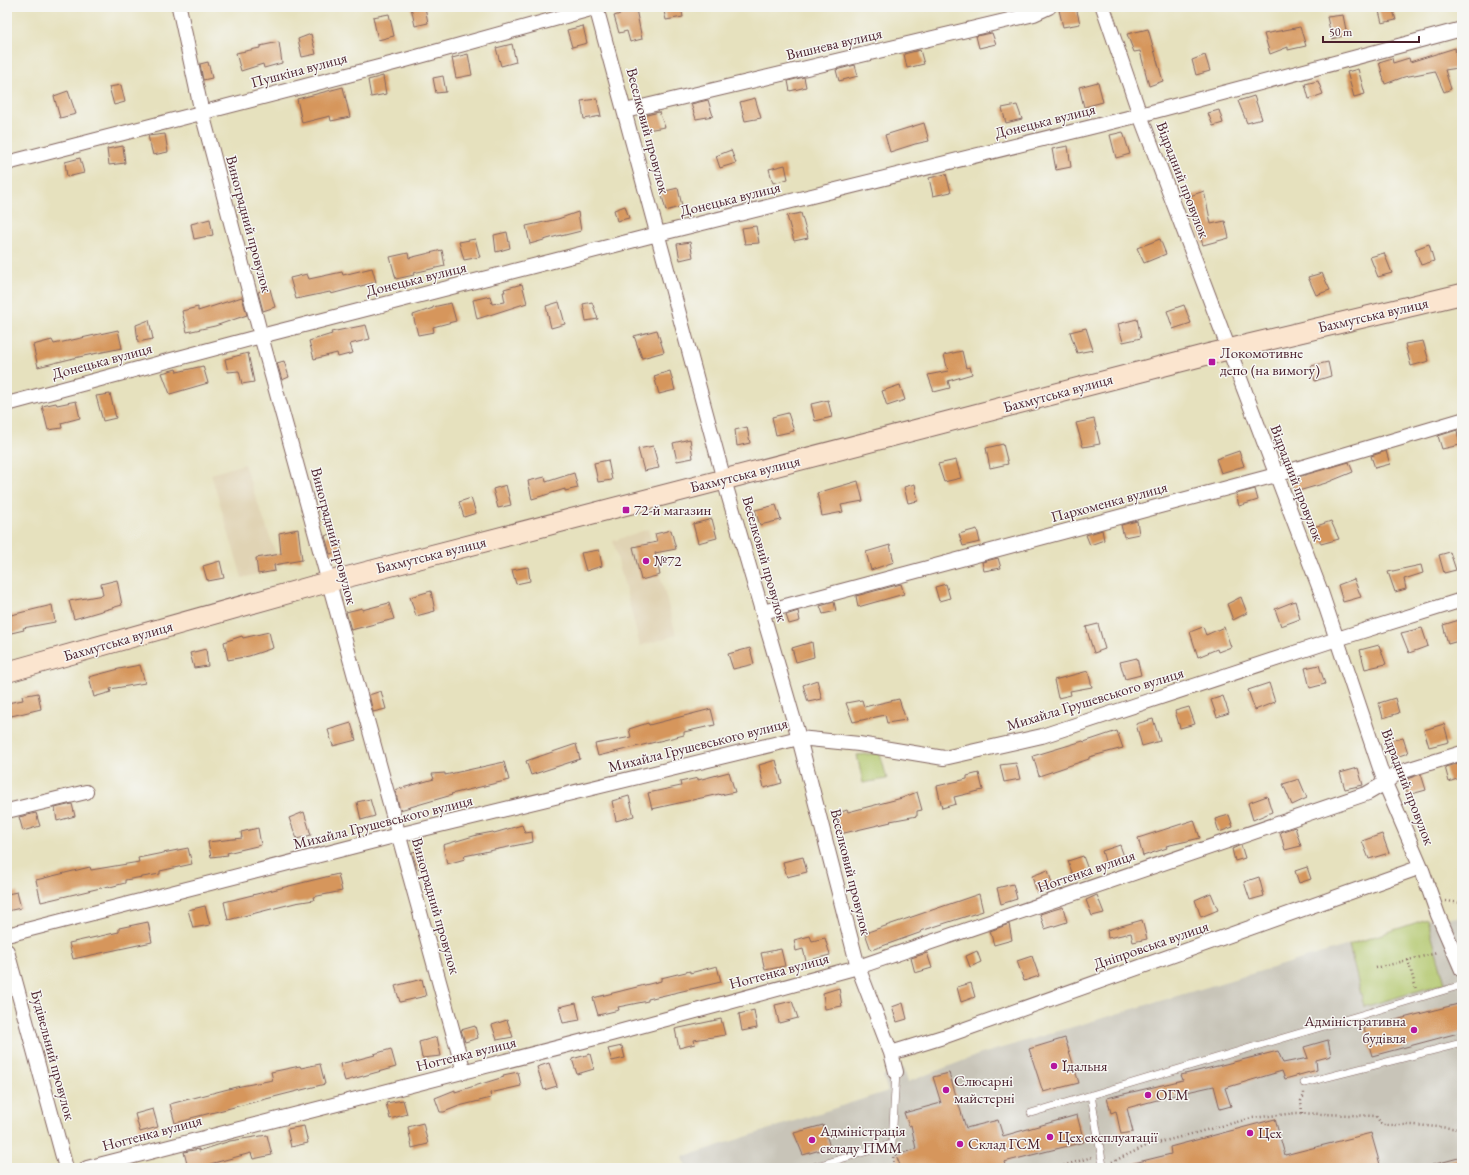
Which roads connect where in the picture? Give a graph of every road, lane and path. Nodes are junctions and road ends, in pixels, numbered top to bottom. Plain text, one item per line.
1 (179, 7) edge
2 (597, 7) edge
3 (1049, 7) edge
4 (1103, 7) edge
5 (1462, 29) edge
6 (625, 111) junction
7 (202, 113) junction
8 (1140, 115) junction
9 (7, 163) edge
10 (658, 234) junction
11 (1462, 294) edge
12 (261, 336) junction
13 (1229, 349) junction
14 (7, 404) edge
15 (1462, 420) edge
16 (1276, 475) junction
17 (724, 480) junction
18 (328, 582) junction
19 (1462, 600) edge
20 (763, 612) junction
21 (1337, 639) junction
22 (7, 672) edge
23 (799, 738) junction
24 (1462, 753) edge
25 (1385, 782) junction
26 (86, 792) dead end
27 (7, 811) edge
28 (398, 835) junction
29 (1420, 867) junction
30 (7, 935) edge
31 (7, 951) edge
32 (1437, 953) dead end
33 (1408, 960) junction
34 (858, 967) junction
35 (1376, 968) dead end
36 (1462, 970) edge
37 (1462, 986) edge
38 (1417, 991) dead end
39 (1462, 1043) edge
40 (891, 1053) junction
41 (464, 1072) junction
42 (896, 1072) joint
43 (1304, 1083) joint
44 (1091, 1095) junction
45 (1031, 1113) dead end
46 (1302, 1113) junction
47 (1462, 1129) edge
48 (892, 1144) junction
49 (1102, 1155) junction
50 (1103, 1166) joint
51 (66, 1168) edge
52 (87, 1168) edge
53 (810, 1168) edge
54 (894, 1168) edge
55 (1056, 1168) edge

1 - 7 street, Виноградний провулок
2 - 6 street, Веселковий провулок
2 - 7 street, Пушкіна вулиця
3 - 6 street, Вишнева вулиця
4 - 8 street, Відрадний провулок
5 - 8 street, Донецька вулиця
6 - 10 street, Веселковий провулок
7 - 9 street, Пушкіна вулиця
7 - 12 street, Виноградний провулок
8 - 10 street, Донецька вулиця
8 - 13 street, Відрадний провулок
10 - 12 street, Донецька вулиця
10 - 17 street, Веселковий провулок
11 - 13 street, Бахмутська вулиця
12 - 14 street, Донецька вулиця
12 - 18 street, Виноградний провулок
13 - 16 street, Відрадний провулок
13 - 17 street, Бахмутська вулиця
15 - 16 street, Пархоменка вулиця
16 - 20 street, Пархоменка вулиця
16 - 21 street, Відрадний провулок
17 - 18 street, Бахмутська вулиця
17 - 20 street, Веселковий провулок
18 - 22 street, Бахмутська вулиця
18 - 28 street, Виноградний провулок
19 - 21 street, Михайла Грушевського вулиця
20 - 23 street, Веселковий провулок
21 - 23 street, Михайла Грушевського вулиця
21 - 25 street, Відрадний провулок
23 - 28 street, Михайла Грушевського вулиця
23 - 34 street, Веселковий провулок
24 - 25 street, Ногтенка вулиця
25 - 29 street, Відрадний провулок
25 - 34 street, Ногтенка вулиця
26 - 27 street
28 - 30 street, Михайла Грушевського вулиця
28 - 41 street, Виноградний провулок
29 - 36 street, Відрадний провулок
29 - 40 street, Дніпровська вулиця
31 - 51 street, Будівельний провулок
32 - 33 path
33 - 35 path
33 - 38 path
34 - 40 street, Веселковий провулок
34 - 41 street, Ногтенка вулиця
37 - 44 lane
39 - 43 lane
40 - 42 street, Веселковий провулок
41 - 52 street, Ногтенка вулиця
42 - 48 lane
43 - 46 path
44 - 45 lane
44 - 49 lane
46 - 47 path
46 - 50 path
48 - 53 lane
48 - 54 path
49 - 50 lane
49 - 55 path

